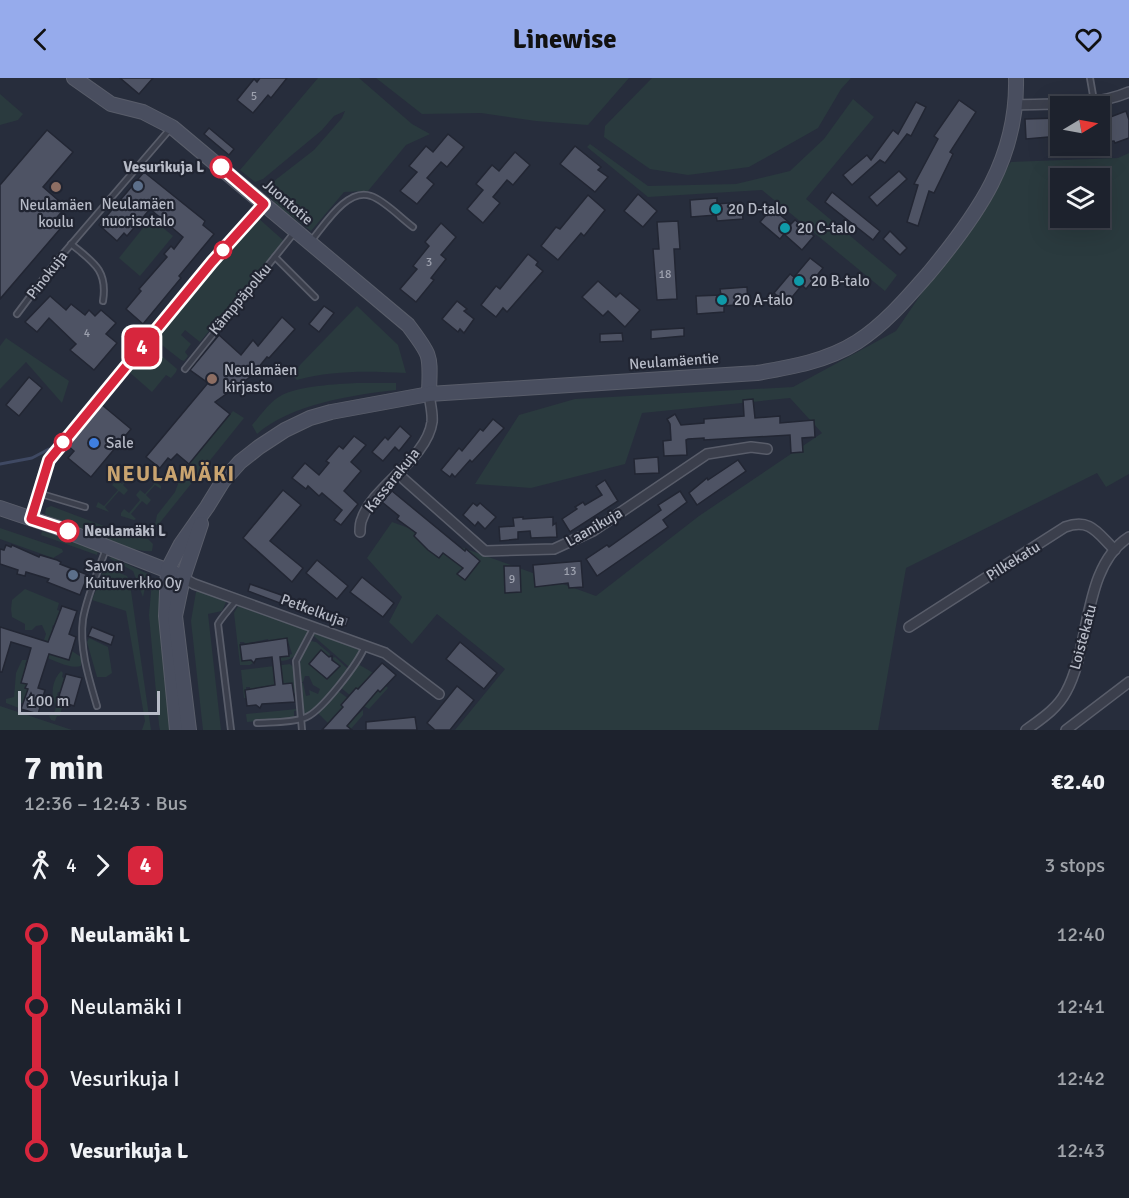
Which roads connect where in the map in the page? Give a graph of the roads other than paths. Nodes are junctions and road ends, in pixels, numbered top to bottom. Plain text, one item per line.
1 (74, 78) edge
2 (1016, 78) edge
3 (1090, 78) edge
4 (1129, 92) edge
5 (1093, 96) edge
6 (1110, 99) edge
7 (1050, 103) edge
8 (1016, 105) junction
9 (172, 127) junction
10 (264, 204) junction
11 (412, 227) dead end
12 (296, 231) junction
13 (310, 242) junction
14 (71, 244) junction
15 (275, 257) junction
16 (315, 297) dead end
17 (103, 301) dead end
18 (17, 314) dead end
19 (185, 369) dead end
20 (429, 394) junction
21 (767, 449) dead end
22 (398, 474) junction
23 (38, 493) junction
24 (85, 507) dead end
25 (207, 507) junction
26 (0, 508) edge
27 (31, 519) junction
28 (360, 532) dead end
29 (1129, 537) edge
30 (107, 546) junction
31 (1114, 550) junction
32 (168, 569) junction
33 (183, 578) junction
34 (237, 599) junction
35 (314, 627) junction
36 (909, 627) dead end
37 (365, 646) junction
38 (1129, 682) edge
39 (439, 694) dead end
40 (97, 706) dead end
41 (301, 719) junction
42 (257, 723) dead end
43 (177, 730) edge
44 (189, 730) edge
45 (231, 730) edge
46 (302, 730) edge
47 (1026, 730) edge
48 (1066, 730) edge

1 - 9 street, Juontotie
2 - 8 street, Neulamäentie
3 - 5 lane
4 - 6 street
7 - 8 street
8 - 20 street, Neulamäentie
9 - 10 street, Juontotie
9 - 14 lane, Pinokuja
10 - 12 street, Juontotie
10 - 23 lane
11 - 13 lane
12 - 13 street, Juontotie
12 - 15 lane, Kämppäpolku
13 - 20 street, Juontotie
14 - 17 lane
14 - 18 lane, Pinokuja
15 - 16 lane
15 - 19 lane, Kämppäpolku
20 - 22 street, Kassarakuja
20 - 25 street, Neulamäentie
21 - 22 street, Laanikuja
22 - 28 street, Kassarakuja
23 - 24 lane
23 - 27 lane
25 - 32 street, Neulamäentie
25 - 33 street, Neulamäentie
26 - 27 street, Petkelkuja
27 - 30 street, Petkelkuja
29 - 31 street, Loistekatu
30 - 32 street, Petkelkuja
30 - 40 lane
31 - 36 street, Pilkekatu
31 - 47 street, Loistekatu
32 - 33 street, Petkelkuja
32 - 43 street, Neulamäentie
33 - 34 street, Petkelkuja
33 - 44 street, Neulamäentie
34 - 35 street, Petkelkuja
34 - 45 lane
35 - 37 street, Petkelkuja
35 - 41 lane
37 - 39 street, Petkelkuja
37 - 41 lane
38 - 48 street
41 - 42 lane
41 - 46 lane

